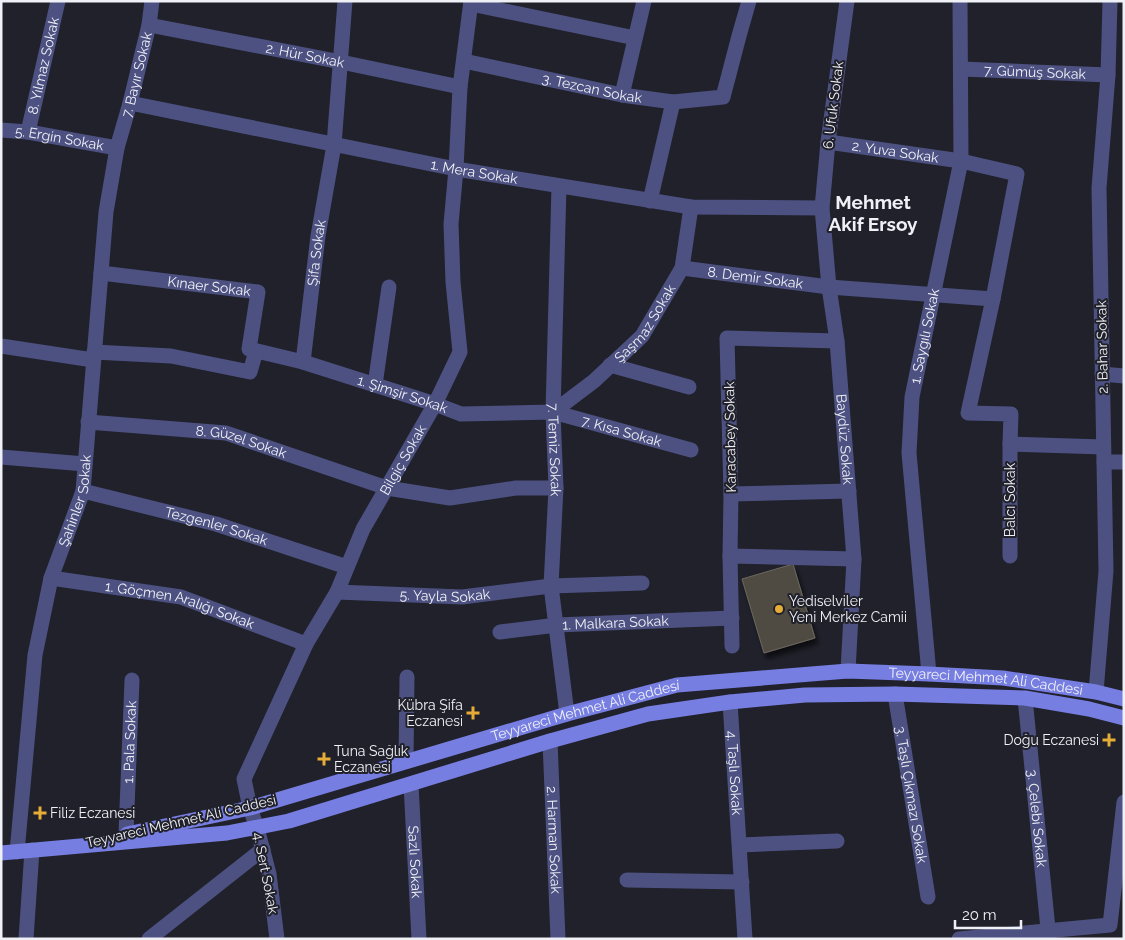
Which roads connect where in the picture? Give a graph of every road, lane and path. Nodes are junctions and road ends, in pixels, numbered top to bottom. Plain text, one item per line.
1 (58, 1) edge
2 (152, 1) edge
3 (345, 1) edge
4 (644, 1) edge
5 (749, 1) edge
6 (847, 1) edge
7 (960, 1) edge
8 (1110, 1) edge
9 (471, 2) edge
10 (149, 25) junction
11 (636, 38) junction
12 (464, 61) junction
13 (341, 62) junction
14 (961, 69) junction
15 (1108, 76) junction
16 (460, 87) junction
17 (622, 95) junction
18 (673, 102) junction
19 (130, 103) junction
20 (1, 130) edge
21 (28, 132) junction
22 (828, 142) junction
23 (334, 145) junction
24 (117, 148) junction
25 (962, 160) junction
26 (456, 169) junction
27 (559, 186) junction
28 (650, 201) junction
29 (691, 207) junction
30 (822, 208) junction
31 (682, 268) junction
32 (101, 273) junction
33 (389, 287) dead end
34 (829, 287) junction
35 (934, 294) junction
36 (993, 299) junction
37 (837, 341) junction
38 (1, 346) edge
39 (252, 350) junction
40 (94, 356) junction
41 (303, 362) junction
42 (610, 365) junction
43 (1102, 374) junction
44 (1124, 376) edge
45 (375, 385) junction
46 (689, 387) dead end
47 (436, 404) junction
48 (553, 412) junction
49 (88, 422) junction
50 (1010, 444) junction
51 (691, 450) dead end
52 (1104, 454) junction
53 (1, 456) edge
54 (1124, 462) edge
55 (85, 464) junction
56 (387, 488) junction
57 (556, 488) junction
58 (83, 491) junction
59 (849, 491) junction
60 (731, 494) junction
61 (730, 556) junction
62 (1010, 556) dead end
63 (854, 559) junction
64 (347, 567) junction
65 (51, 578) junction
66 (642, 583) dead end
67 (552, 586) junction
68 (337, 592) junction
69 (732, 618) junction
70 (557, 625) junction
71 (500, 632) dead end
72 (306, 644) junction
73 (732, 646) dead end
74 (848, 671) junction
75 (929, 674) junction
76 (408, 677) dead end
77 (132, 680) dead end
78 (1096, 692) junction
79 (895, 694) junction
80 (1025, 698) junction
81 (1124, 699) edge
82 (730, 702) junction
83 (567, 714) junction
84 (1124, 718) edge
85 (550, 742) junction
86 (406, 761) junction
87 (411, 784) junction
88 (1124, 802) edge
89 (250, 808) junction
90 (257, 828) junction
91 (126, 834) junction
92 (837, 841) dead end
93 (740, 845) junction
94 (60, 848) junction
95 (263, 849) junction
96 (16, 852) edge
97 (626, 880) dead end
98 (742, 882) junction
99 (928, 897) dead end
100 (1049, 935) edge
101 (26, 939) edge
102 (149, 939) edge
103 (277, 939) edge
104 (419, 939) edge
105 (558, 939) edge
106 (745, 939) edge
107 (959, 939) edge

1 - 21 street, 8. Yılmaz Sokak
2 - 10 street, 7. Bayır Sokak
3 - 13 street, Şifa Sokak
4 - 11 street
5 - 18 street, 3. Tezcan Sokak
6 - 22 street, 6. Ufuk Sokak
7 - 14 street, 1. Saygılı Sokak
8 - 15 street, 2. Bahar Sokak
9 - 11 street
9 - 12 street, Bilgiç Sokak
10 - 13 street, 2. Hür Sokak
10 - 19 street, 7. Bayır Sokak
11 - 17 street
12 - 16 street, Bilgiç Sokak
12 - 17 street, 3. Tezcan Sokak
13 - 16 street, 2. Hür Sokak
13 - 23 street, Şifa Sokak
14 - 15 street, 7. Gümüş Sokak
14 - 25 street, 1. Saygılı Sokak
15 - 43 street, 2. Bahar Sokak
16 - 26 street, Bilgiç Sokak
17 - 18 street, 3. Tezcan Sokak
18 - 28 street
19 - 23 street, 1. Mera Sokak
19 - 24 street, 7. Bayır Sokak
20 - 21 street, 5. Ergin Sokak
21 - 24 street, 5. Ergin Sokak
22 - 25 street, 2. Yuva Sokak
22 - 30 street, 6. Ufuk Sokak
23 - 26 street, 1. Mera Sokak
23 - 41 street, Şifa Sokak
24 - 32 street, Şahinler Sokak
25 - 35 street, 1. Saygılı Sokak
25 - 36 street, 2. Yuva Sokak
26 - 27 street, 1. Mera Sokak
26 - 47 street, Bilgiç Sokak
27 - 28 street, 1. Mera Sokak
27 - 48 street, 7. Temiz Sokak
28 - 29 street, 1. Mera Sokak
29 - 30 street, 1. Mera Sokak
29 - 31 street, Şaşmaz Sokak
30 - 34 street, Baydüz Sokak
31 - 34 street, 8. Demir Sokak
31 - 42 street, Şaşmaz Sokak
32 - 39 street, Kınaer Sokak
32 - 40 street, Şahinler Sokak
33 - 45 street
34 - 35 street, 8. Demir Sokak
34 - 37 street, Baydüz Sokak
35 - 36 street, 8. Demir Sokak
35 - 75 street, 1. Saygılı Sokak
36 - 50 street, Balcı Sokak
37 - 59 street, Baydüz Sokak
37 - 60 street, Karacabey Sokak
38 - 40 street
39 - 40 street
39 - 41 street, 1. Şimşir Sokak
40 - 49 street, Şahinler Sokak
41 - 45 street, 1. Şimşir Sokak
42 - 46 street
42 - 48 street, Şaşmaz Sokak
43 - 44 street
43 - 52 street, 2. Bahar Sokak
45 - 47 street, 1. Şimşir Sokak
47 - 48 street, 1. Şimşir Sokak
47 - 56 street, Bilgiç Sokak
48 - 51 street, 7. Kısa Sokak
48 - 57 street, 7. Temiz Sokak
49 - 55 street, Şahinler Sokak
49 - 56 street, 8. Güzel Sokak
50 - 52 street, Balcı Sokak
50 - 62 street, Balcı Sokak
52 - 54 street, Balcı Sokak
52 - 78 street, 2. Bahar Sokak
53 - 55 street
55 - 58 street, Şahinler Sokak
56 - 57 street, 8. Güzel Sokak
56 - 64 street, Bilgiç Sokak
57 - 67 street, 7. Temiz Sokak
58 - 64 street, Tezgenler Sokak
58 - 65 street, Şahinler Sokak
59 - 60 street
59 - 63 street, Baydüz Sokak
60 - 61 street, Karacabey Sokak
61 - 63 street
61 - 69 street, Karacabey Sokak
63 - 74 street, Baydüz Sokak
64 - 68 street, Bilgiç Sokak
65 - 72 street, 1. Göçmen Aralığı Sokak
65 - 96 street, Şahinler Sokak
66 - 67 street, 5. Yayla Sokak
67 - 68 street, 5. Yayla Sokak
67 - 70 street, 7. Temiz Sokak
68 - 72 street, Bilgiç Sokak
69 - 70 street, 1. Malkara Sokak
69 - 73 street, Karacabey Sokak
70 - 71 street, 1. Malkara Sokak
70 - 83 street, 7. Temiz Sokak
72 - 89 street, Bilgiç Sokak
74 - 75 main road, Teyyareci Mehmet Ali Caddesi
74 - 83 main road, Teyyareci Mehmet Ali Caddesi
75 - 78 main road, Teyyareci Mehmet Ali Caddesi
76 - 86 street
77 - 91 street, 1. Pala Sokak
78 - 81 main road, Teyyareci Mehmet Ali Caddesi
79 - 80 main road, Teyyareci Mehmet Ali Caddesi
79 - 82 main road, Teyyareci Mehmet Ali Caddesi
79 - 99 street, 3. Taşlı Çıkmazı Sokak
80 - 84 main road, Teyyareci Mehmet Ali Caddesi
80 - 100 street, 3. Çelebi Sokak
82 - 85 main road, Teyyareci Mehmet Ali Caddesi
82 - 93 street, 4. Taşlı Sokak
83 - 86 main road, Teyyareci Mehmet Ali Caddesi
85 - 87 main road, Teyyareci Mehmet Ali Caddesi
85 - 105 street, 2. Harman Sokak
86 - 89 main road, Teyyareci Mehmet Ali Caddesi
87 - 90 main road, Teyyareci Mehmet Ali Caddesi
87 - 104 street, Sazlı Sokak
88 - 100 street
89 - 90 street, 4. Sert Sokak
89 - 91 main road, Teyyareci Mehmet Ali Caddesi
90 - 94 main road, Teyyareci Mehmet Ali Caddesi
90 - 95 street, 4. Sert Sokak
91 - 94 main road, Teyyareci Mehmet Ali Caddesi
92 - 93 street
93 - 98 street, 4. Taşlı Sokak
94 - 96 main road, Teyyareci Mehmet Ali Caddesi
95 - 102 street
95 - 103 street, 4. Sert Sokak
96 - 101 street, Şahinler Sokak
97 - 98 street
98 - 106 street, 4. Taşlı Sokak
100 - 107 street

